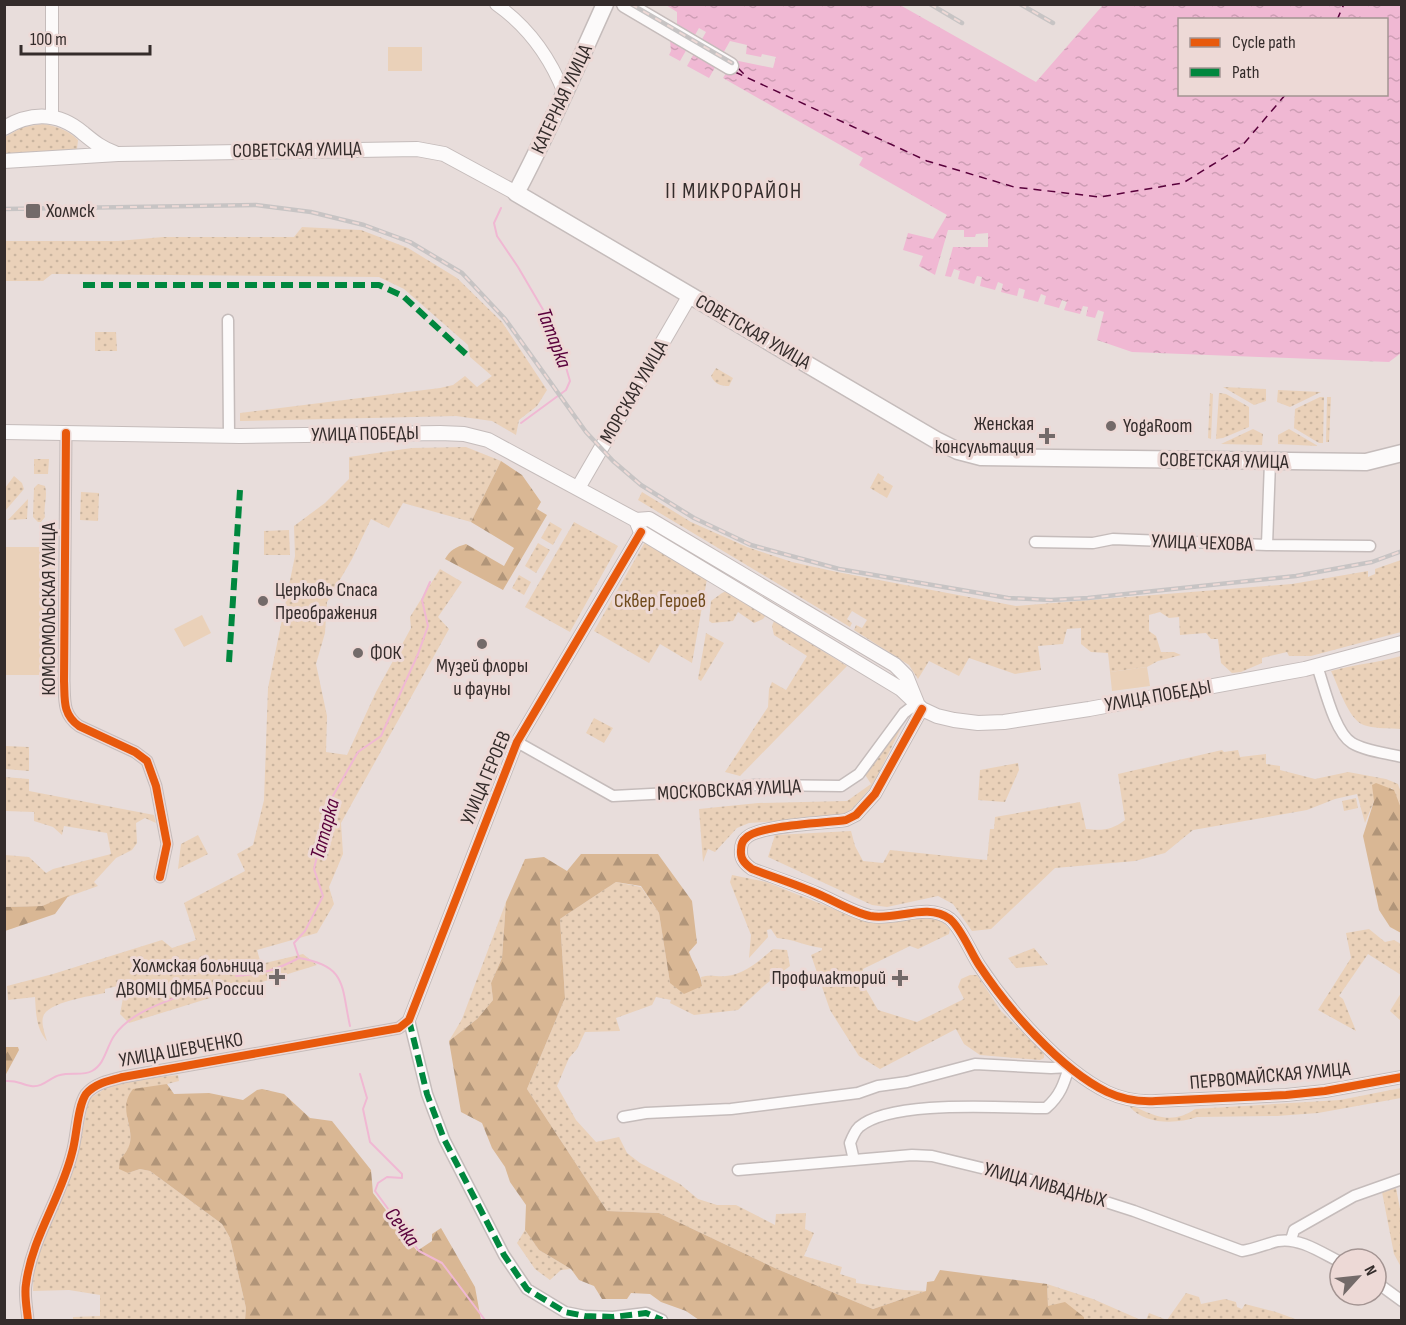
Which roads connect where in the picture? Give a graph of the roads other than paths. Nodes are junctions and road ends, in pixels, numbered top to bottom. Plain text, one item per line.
1 (52, 4) edge
2 (496, 4) edge
3 (605, 4) edge
4 (626, 4) edge
5 (730, 66) dead end
6 (564, 93) junction
7 (52, 116) junction
8 (4, 128) edge
9 (84, 133) junction
10 (118, 154) junction
11 (74, 158) junction
12 (4, 161) edge
13 (516, 193) junction
14 (690, 295) junction
15 (228, 320) dead end
16 (4, 432) edge
17 (70, 433) junction
18 (229, 435) junction
19 (1401, 453) edge
20 (1270, 462) junction
21 (578, 488) junction
22 (638, 526) junction
23 (1035, 542) dead end
24 (1267, 545) junction
25 (1370, 546) dead end
26 (1401, 643) edge
27 (1317, 666) junction
28 (919, 706) junction
29 (517, 742) junction
30 (1401, 757) edge
31 (160, 878) dead end
32 (410, 1020) junction
33 (1069, 1067) junction
34 (1401, 1077) edge
35 (623, 1117) dead end
36 (854, 1160) junction
37 (738, 1170) dead end
38 (1401, 1179) edge
39 (1293, 1235) junction
40 (1328, 1255) edge
41 (1388, 1291) edge
42 (1401, 1301) edge
43 (28, 1320) edge
44 (662, 1320) edge

1 - 7 street
2 - 6 street
3 - 6 main road, КАТЕРНАЯ УЛИЦА
4 - 5 main road
6 - 13 main road, КАТЕРНАЯ УЛИЦА
7 - 8 main road
7 - 9 main road, СОВЕТСКАЯ УЛИЦА
9 - 10 main road, СОВЕТСКАЯ УЛИЦА
9 - 11 main road
10 - 11 main road, СОВЕТСКАЯ УЛИЦА
10 - 13 main road, СОВЕТСКАЯ УЛИЦА
11 - 12 main road, СОВЕТСКАЯ УЛИЦА
13 - 14 main road, СОВЕТСКАЯ УЛИЦА
14 - 20 main road, СОВЕТСКАЯ УЛИЦА
14 - 21 main road, МОРСКАЯ УЛИЦА
15 - 18 street
16 - 17 main road, УЛИЦА ПОБЕДЫ
17 - 18 main road, УЛИЦА ПОБЕДЫ
17 - 31 street, КОМСОМОЛЬСКАЯ УЛИЦА
18 - 21 main road, УЛИЦА ПОБЕДЫ
19 - 20 main road, СОВЕТСКАЯ УЛИЦА
20 - 24 street
21 - 22 main road, УЛИЦА ПОБЕДЫ
22 - 28 main road, УЛИЦА ПОБЕДЫ
22 - 29 street, УЛИЦА ГЕРОЕВ
23 - 24 street, УЛИЦА ЧЕХОВА
24 - 25 street, УЛИЦА ЧЕХОВА
26 - 27 main road, УЛИЦА ПОБЕДЫ
27 - 28 main road, УЛИЦА ПОБЕДЫ
27 - 30 street
28 - 29 street, МОСКОВСКАЯ УЛИЦА
28 - 33 street, ПЕРВОМАЙСКАЯ УЛИЦА
29 - 32 street, УЛИЦА ГЕРОЕВ
32 - 43 street, УЛИЦА ШЕВЧЕНКО
32 - 44 street
33 - 34 street, ПЕРВОМАЙСКАЯ УЛИЦА
33 - 35 street
33 - 36 street
36 - 37 street, УЛИЦА ЛИВАДНЫХ
36 - 39 street, УЛИЦА ЛИВАДНЫХ
38 - 39 street, УЛИЦА ЛИВАДНЫХ
39 - 40 street
41 - 42 street

